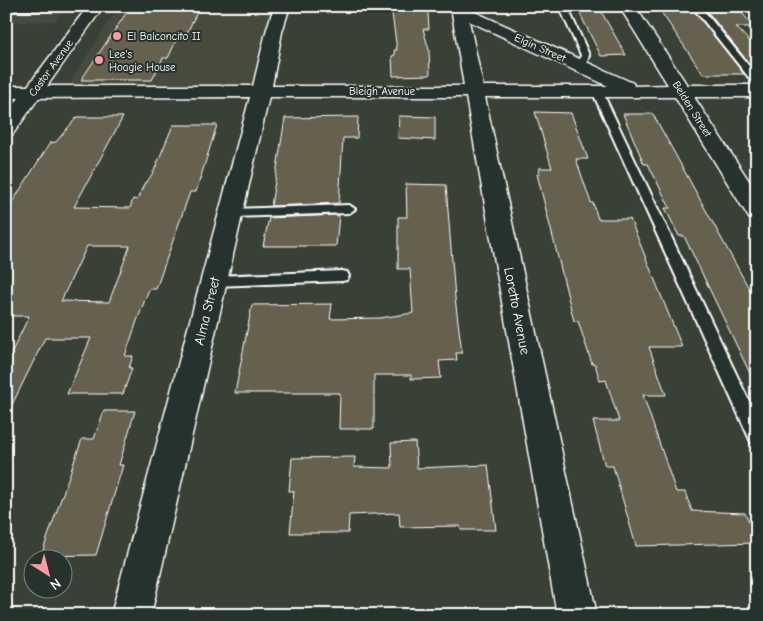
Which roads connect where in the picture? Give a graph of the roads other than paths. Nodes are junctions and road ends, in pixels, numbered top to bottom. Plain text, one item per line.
1 (96, 6) edge
2 (282, 6) edge
3 (562, 6) edge
4 (627, 6) edge
5 (696, 6) edge
6 (6, 8) edge
7 (455, 8) edge
8 (582, 68) junction
9 (757, 82) edge
10 (633, 90) junction
11 (680, 90) junction
12 (474, 91) junction
13 (597, 91) junction
14 (757, 91) edge
15 (6, 92) edge
16 (34, 92) junction
17 (261, 92) junction
18 (6, 129) edge
19 (349, 209) dead end
20 (757, 212) edge
21 (231, 213) junction
22 (342, 276) dead end
23 (214, 281) junction
24 (757, 436) edge
25 (131, 615) edge
26 (577, 615) edge

1 - 6 lane
1 - 16 street, Castor Avenue
2 - 17 street, Alma Street
3 - 8 lane
4 - 11 street, Belden Street
5 - 9 lane
7 - 8 street, Elgin Street
7 - 12 street, Loretto Avenue
8 - 10 street, Elgin Street
10 - 11 street, Bleigh Avenue
10 - 13 street, Bleigh Avenue
11 - 14 street, Bleigh Avenue
11 - 20 street, Belden Street
12 - 13 street, Bleigh Avenue
12 - 17 street, Bleigh Avenue
12 - 26 street, Loretto Avenue
13 - 24 lane
15 - 16 street, Bleigh Avenue
16 - 17 street, Bleigh Avenue
16 - 18 street, Castor Avenue
17 - 21 street, Alma Street
19 - 21 lane
21 - 23 street, Alma Street
22 - 23 lane
23 - 25 street, Alma Street

